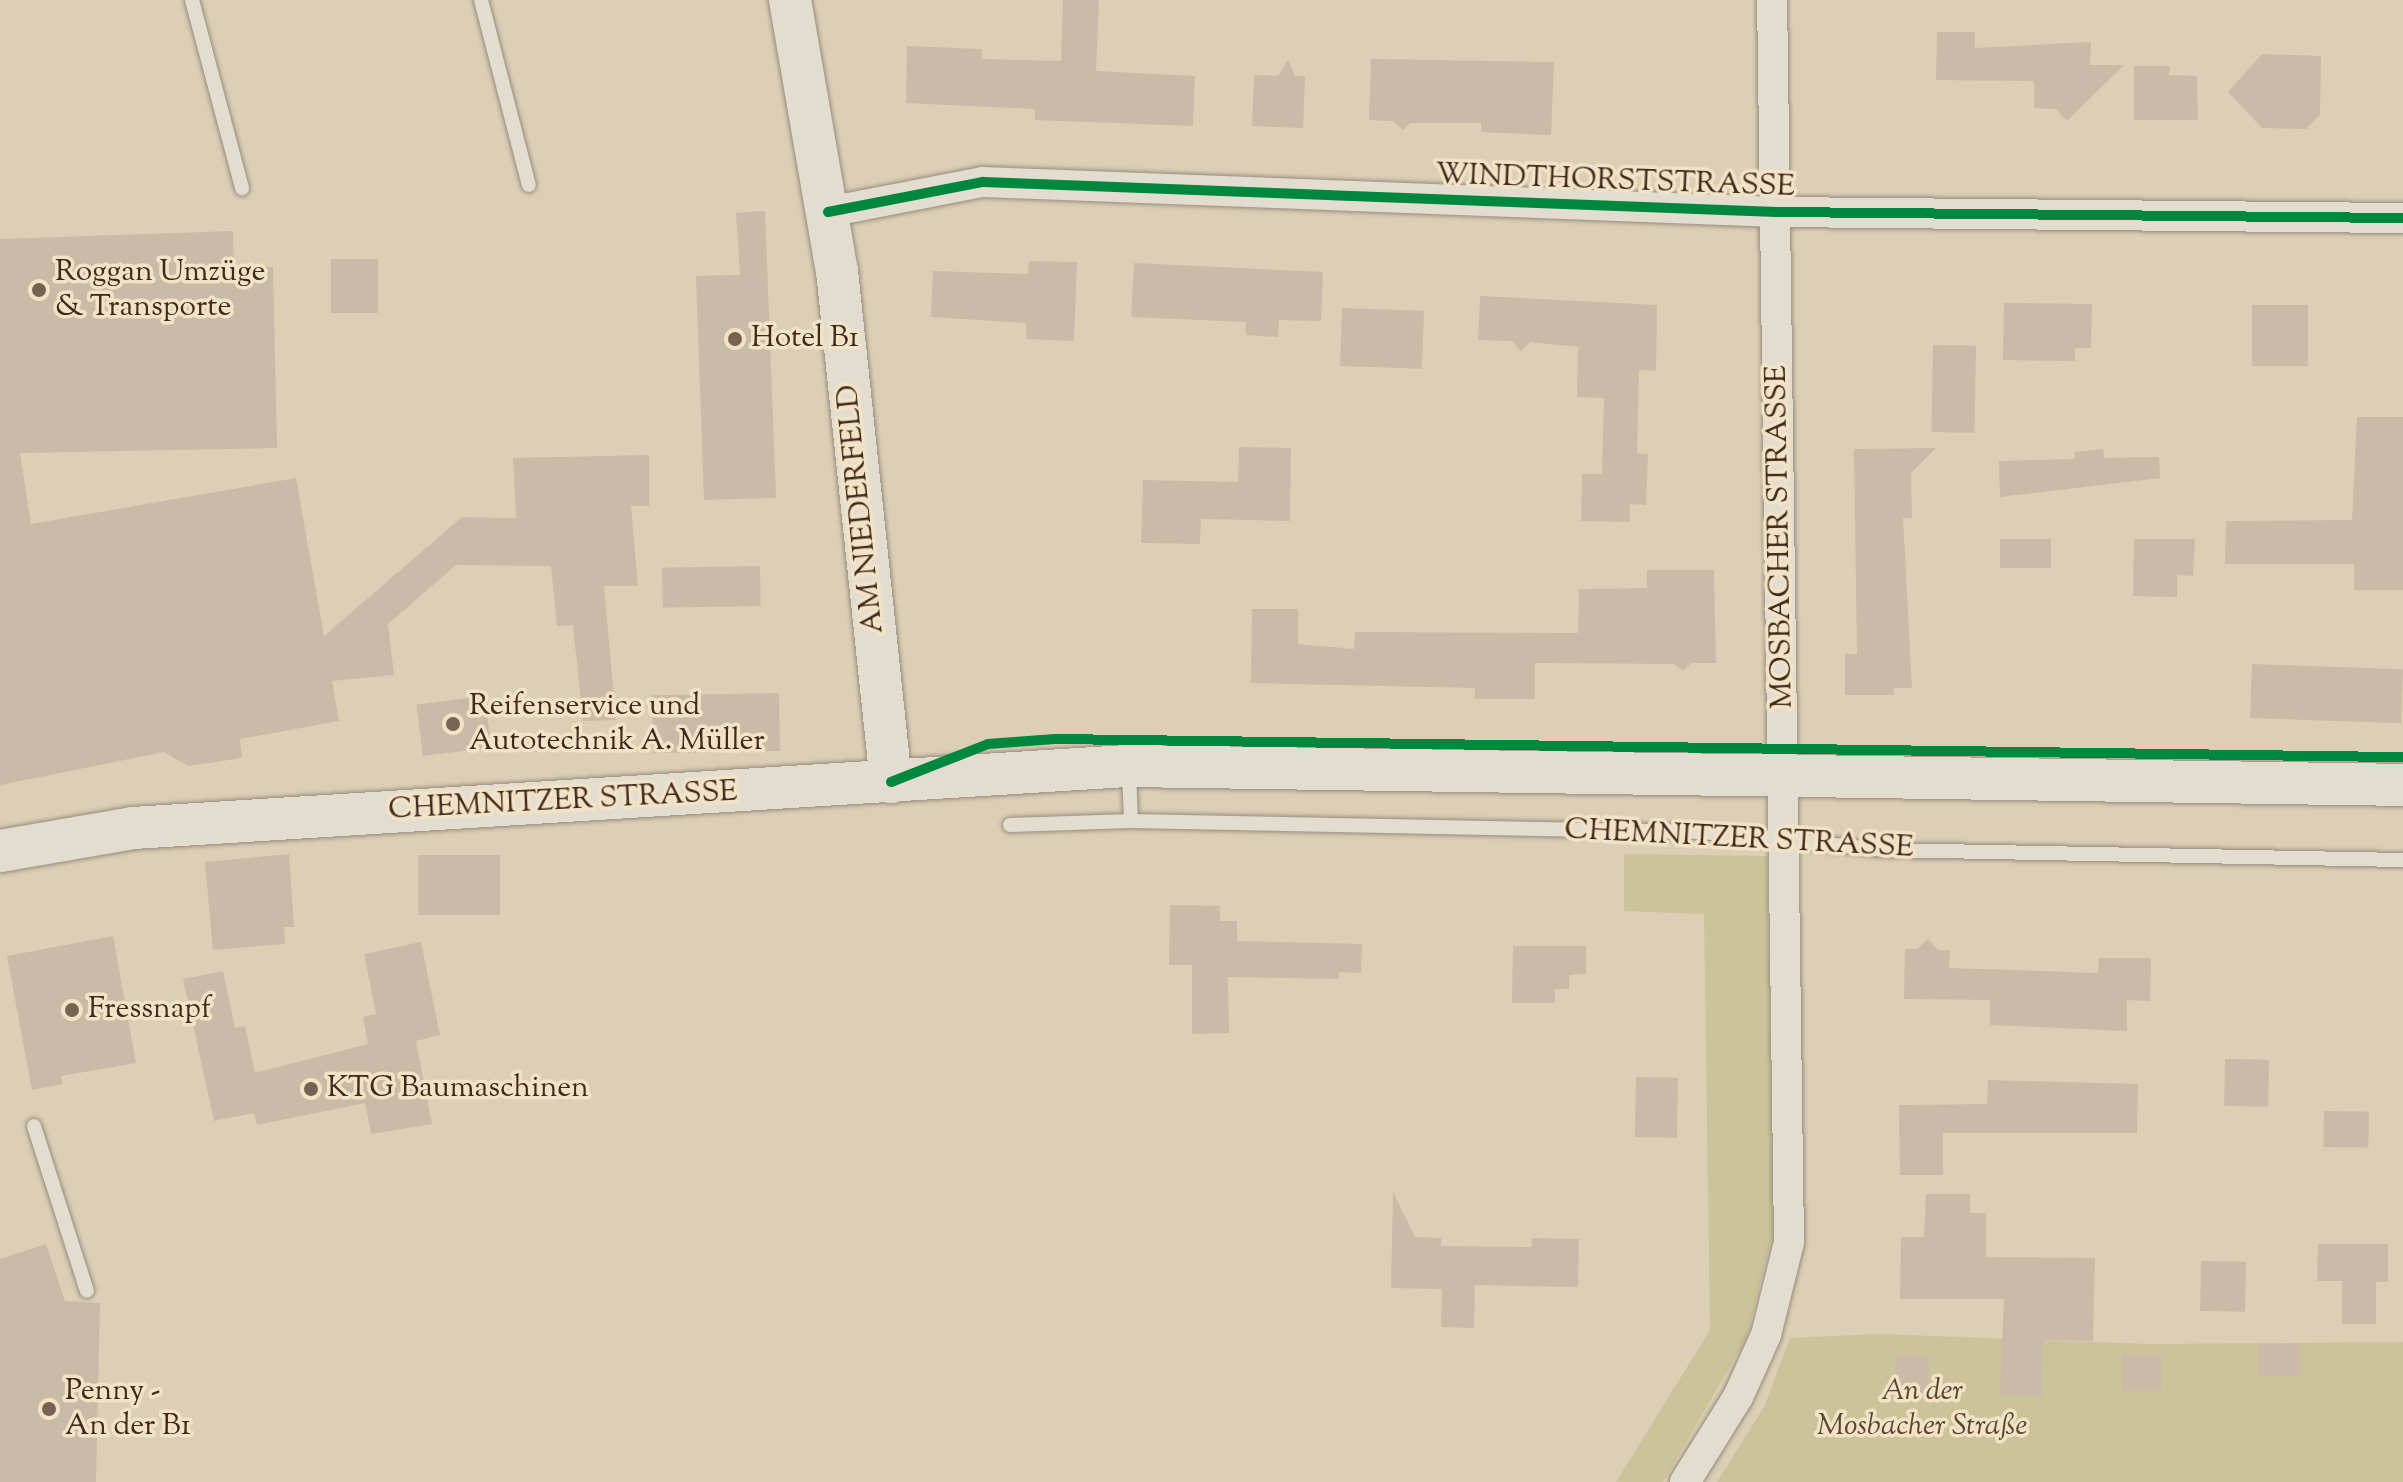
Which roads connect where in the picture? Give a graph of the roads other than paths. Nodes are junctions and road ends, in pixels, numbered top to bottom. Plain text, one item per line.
1 (192, 0) edge
2 (481, 0) edge
3 (790, 0) edge
4 (1772, 0) edge
5 (529, 185) dead end
6 (242, 188) dead end
7 (828, 212) junction
8 (1776, 212) junction
9 (2403, 218) edge
10 (1128, 766) junction
11 (1785, 776) junction
12 (891, 782) junction
13 (2403, 785) edge
14 (1131, 821) junction
15 (1010, 825) dead end
16 (1783, 842) junction
17 (0, 851) edge
18 (2403, 860) edge
19 (34, 1126) dead end
20 (87, 1291) dead end
21 (1685, 1482) edge

1 - 6 lane
2 - 5 lane
3 - 7 main road, AM NIEDERFELD
4 - 8 street, MOSBACHER STRASSE
7 - 8 street, WINDTHORSTSTRASSE
7 - 12 main road, AM NIEDERFELD
8 - 9 street, WINDTHORSTSTRASSE
8 - 11 street, MOSBACHER STRASSE
10 - 11 main road, CHEMNITZER STRASSE
10 - 12 main road, CHEMNITZER STRASSE
10 - 14 lane
11 - 13 main road, CHEMNITZER STRASSE
11 - 16 street, MOSBACHER STRASSE
12 - 17 main road, CHEMNITZER STRASSE
14 - 15 lane, CHEMNITZER STRASSE
14 - 16 lane, CHEMNITZER STRASSE
16 - 18 lane, CHEMNITZER STRASSE
16 - 21 street, MOSBACHER STRASSE
19 - 20 lane

